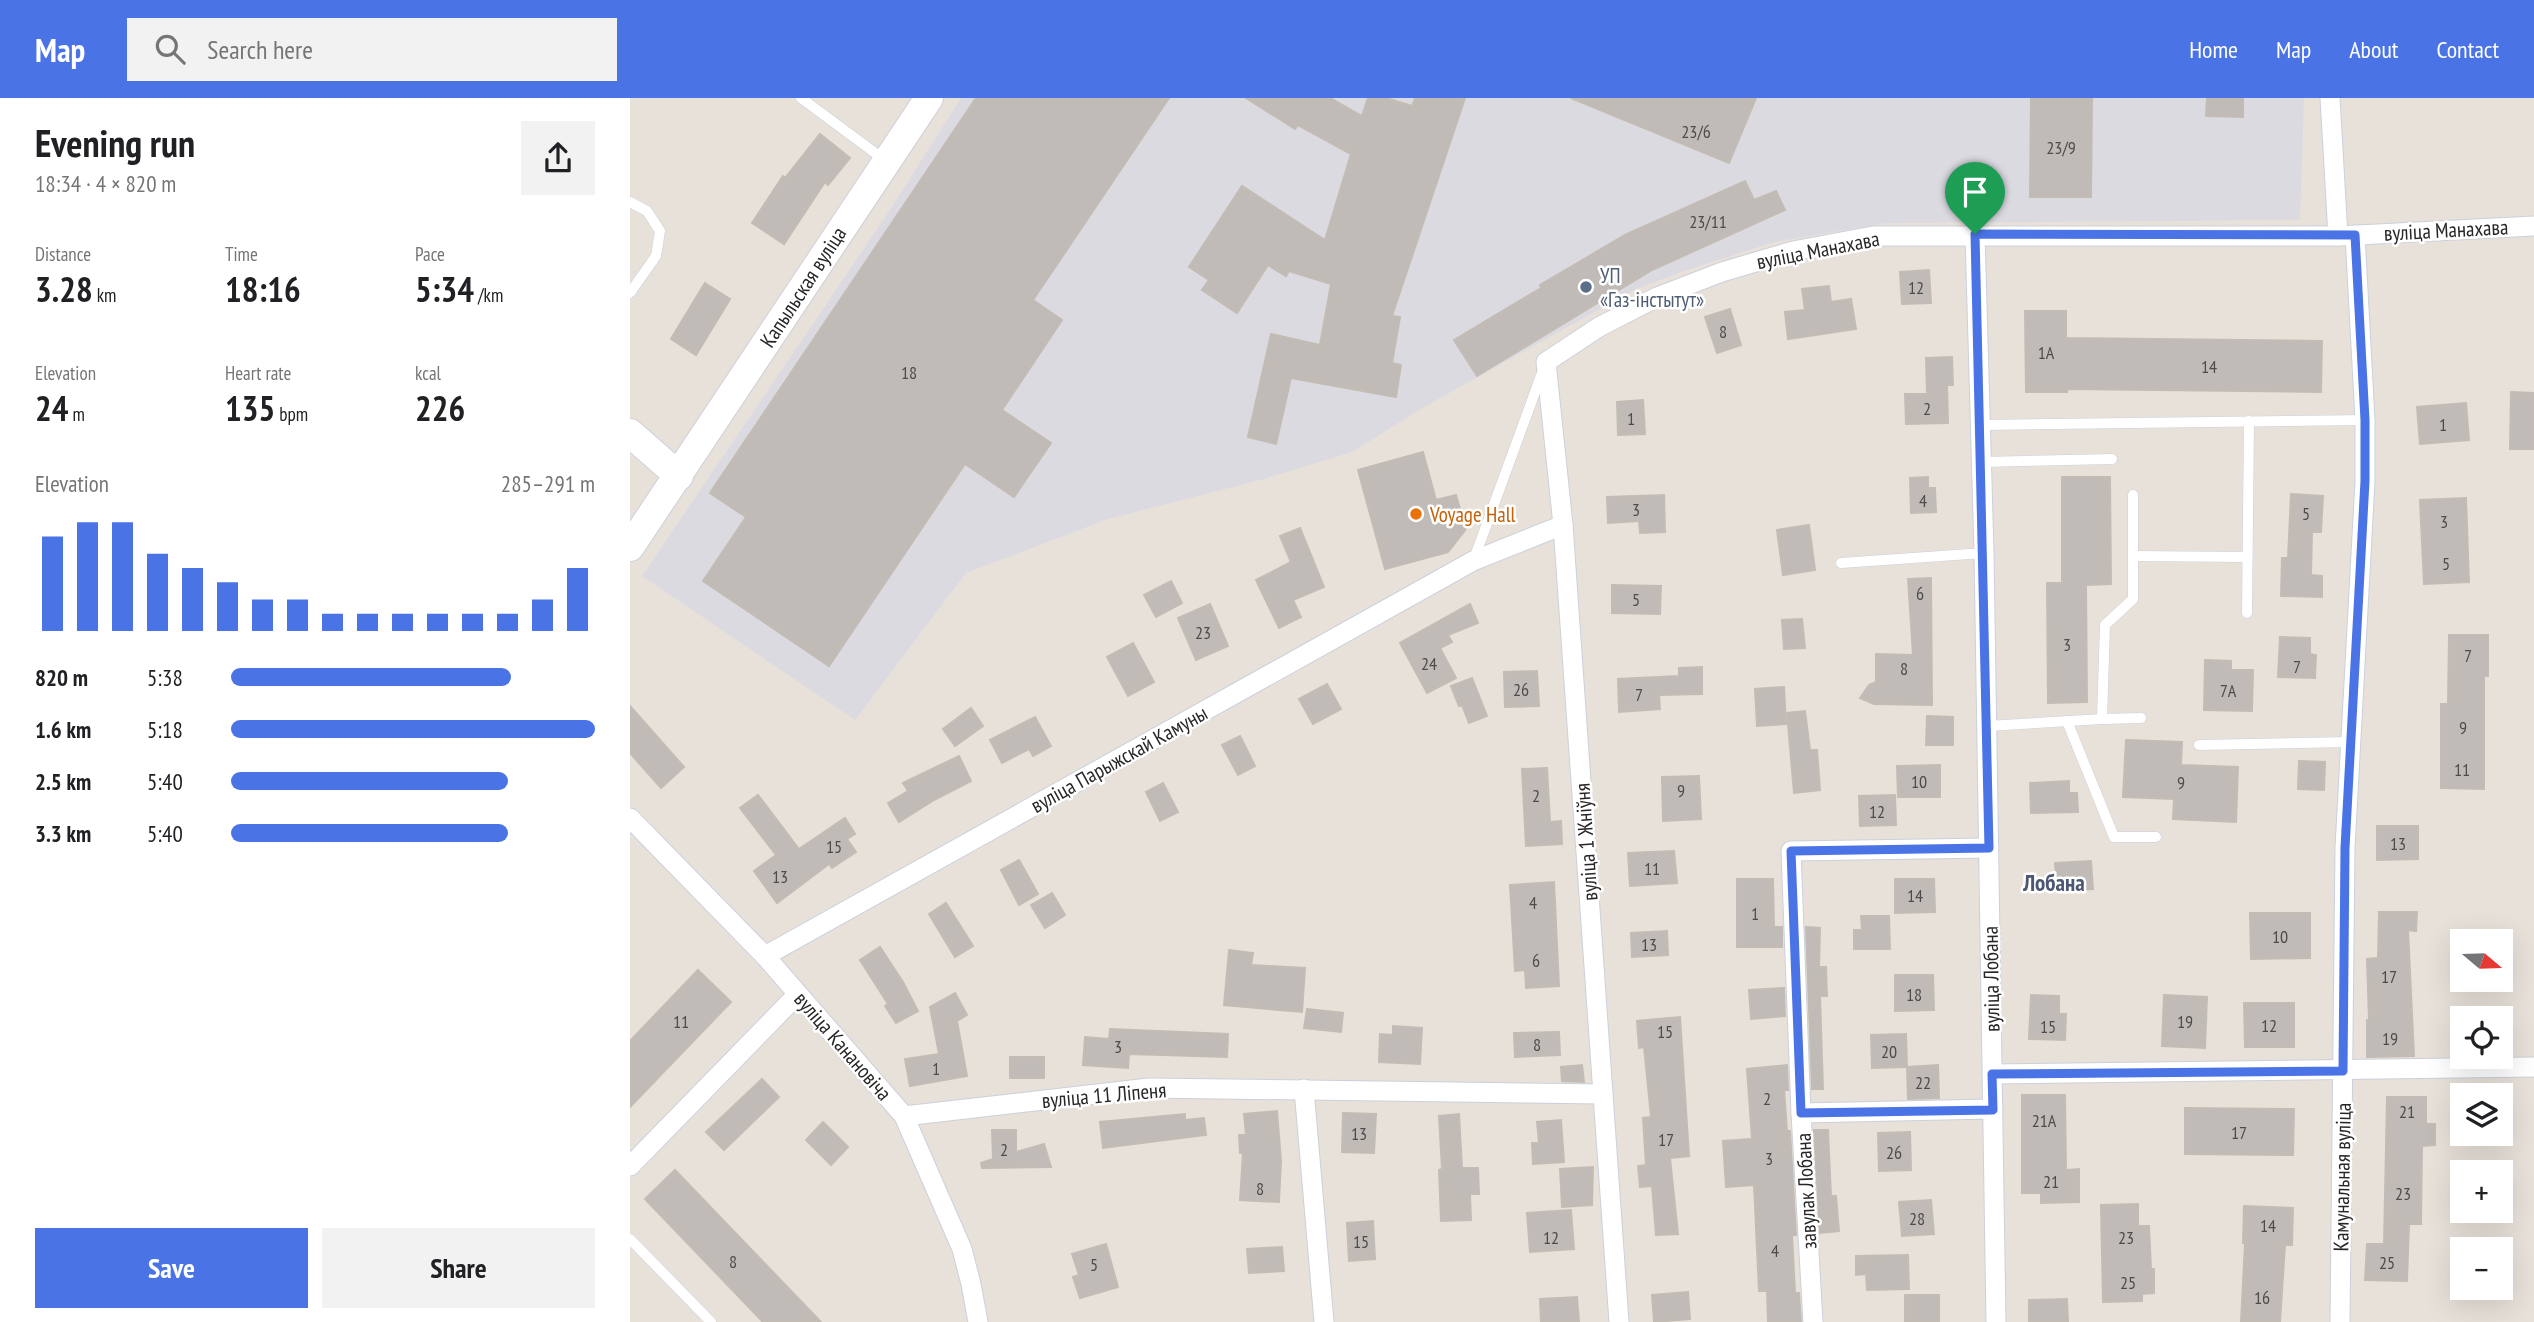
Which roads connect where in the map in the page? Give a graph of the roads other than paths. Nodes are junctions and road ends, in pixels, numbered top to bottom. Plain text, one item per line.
1 (801, 98) edge
2 (929, 98) edge
3 (2330, 98) edge
4 (886, 161) junction
5 (630, 202) edge
6 (2534, 226) edge
7 (1975, 234) junction
8 (2346, 235) junction
9 (630, 293) edge
10 (1546, 362) junction
11 (2365, 420) junction
12 (2249, 421) junction
13 (1981, 425) junction
14 (630, 433) edge
15 (2112, 459) dead end
16 (1982, 462) junction
17 (679, 476) junction
18 (2133, 495) dead end
19 (1563, 525) junction
20 (630, 547) edge
21 (1984, 554) junction
22 (2133, 556) junction
23 (2247, 557) junction
24 (1474, 561) junction
25 (1841, 563) dead end
26 (2247, 613) dead end
27 (2141, 718) dead end
28 (2102, 719) junction
29 (2067, 721) junction
30 (1987, 726) junction
31 (2351, 742) junction
32 (2199, 745) dead end
33 (630, 818) edge
34 (2156, 837) dead end
35 (1989, 848) junction
36 (765, 957) junction
37 (797, 995) junction
38 (2534, 1067) edge
39 (2343, 1071) junction
40 (1992, 1074) junction
41 (1304, 1089) junction
42 (1604, 1094) junction
43 (1993, 1110) junction
44 (1801, 1113) junction
45 (904, 1116) junction
46 (630, 1166) edge
47 (630, 1239) edge
48 (712, 1322) edge
49 (978, 1322) edge
50 (1324, 1322) edge
51 (1619, 1322) edge
52 (1813, 1322) edge
53 (1996, 1322) edge
54 (2340, 1322) edge

1 - 4 lane
2 - 4 main road, Капыльская вуліца
3 - 8 street, Камунальная вуліца
4 - 17 main road, Капыльская вуліца
5 - 9 lane
6 - 8 street, вуліца Манахава
7 - 8 street, вуліца Манахава
7 - 10 street, вуліца Манахава
7 - 13 street, вуліца Лобана
8 - 11 street, Камунальная вуліца
10 - 19 street, вуліца 1 Жніўня
10 - 24 lane
11 - 12 lane
11 - 31 street, Камунальная вуліца
12 - 13 lane
12 - 23 lane
13 - 16 street, вуліца Лобана
14 - 17 main road
15 - 16 lane
16 - 21 street, вуліца Лобана
17 - 20 main road, Капыльская вуліца
18 - 22 lane
19 - 24 street, вуліца Парыжскай Камуны
19 - 42 street, вуліца 1 Жніўня
21 - 25 lane
21 - 30 street, вуліца Лобана
22 - 23 lane
22 - 28 lane
23 - 26 lane
24 - 36 street, вуліца Парыжскай Камуны
27 - 28 lane
28 - 29 lane
29 - 30 lane
29 - 34 lane
30 - 35 street, вуліца Лобана
31 - 32 lane
31 - 39 street, Камунальная вуліца
33 - 36 street, вуліца Канановіча
35 - 40 street, вуліца Лобана
35 - 44 street, завулак Лобана
36 - 37 street, вуліца Канановіча
37 - 45 street, вуліца Канановіча
37 - 46 street
38 - 39 street
39 - 40 street
39 - 54 street, Камунальная вуліца
40 - 43 street, вуліца Лобана
41 - 42 street, вуліца 11 Ліпеня
41 - 45 street, вуліца 11 Ліпеня
41 - 50 street
42 - 51 street, вуліца 1 Жніўня
43 - 44 street
43 - 53 street, вуліца Лобана
44 - 52 street, завулак Лобана
45 - 49 street, вуліца Канановіча
47 - 48 lane

